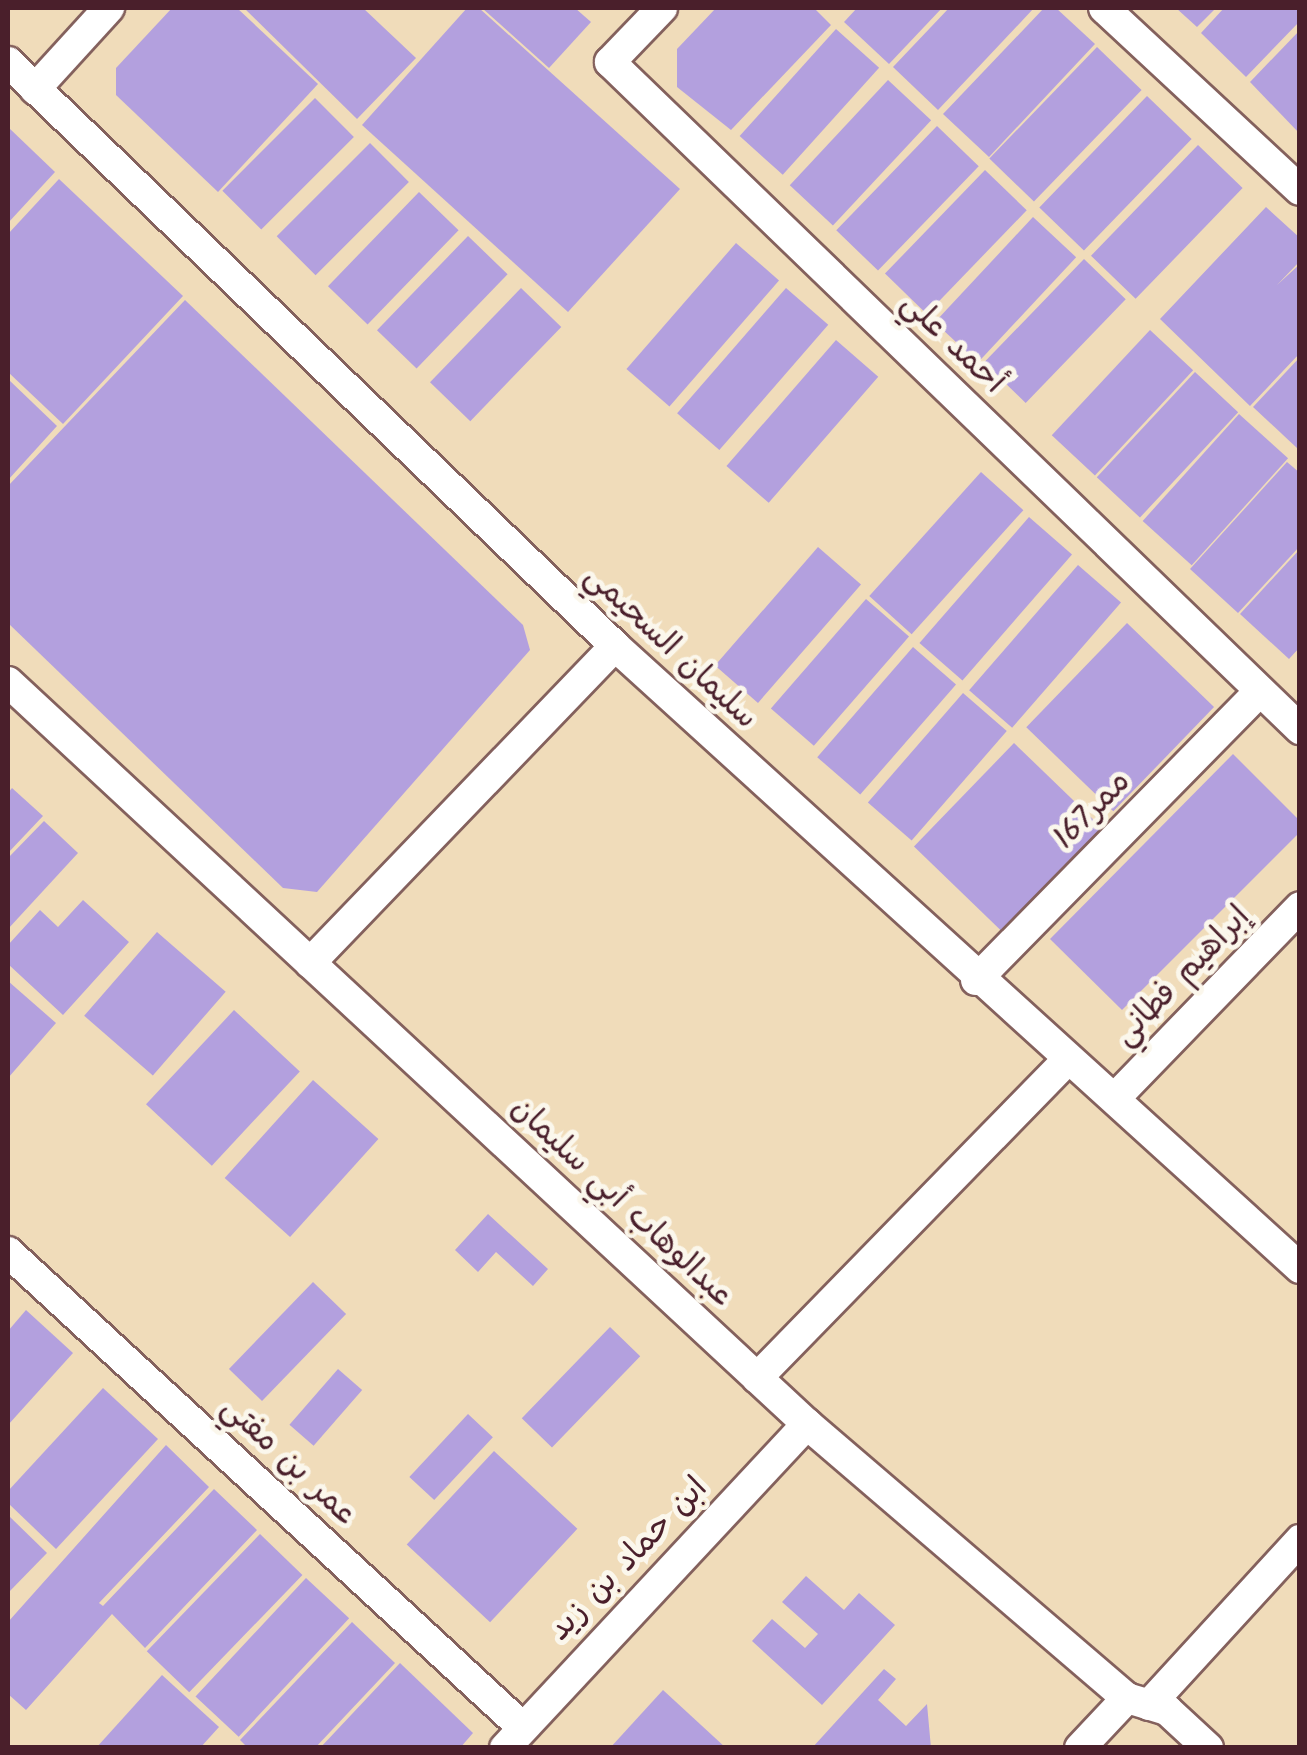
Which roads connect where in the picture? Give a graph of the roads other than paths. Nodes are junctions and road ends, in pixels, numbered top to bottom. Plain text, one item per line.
1 (109, 8) edge
2 (662, 8) edge
3 (1104, 8) edge
4 (8, 62) edge
5 (35, 89) junction
6 (1300, 190) edge
7 (615, 646) junction
8 (8, 682) edge
9 (1260, 690) junction
10 (1300, 729) edge
11 (1300, 907) edge
12 (310, 963) junction
13 (976, 980) junction
14 (1065, 1062) junction
15 (1117, 1096) junction
16 (8, 1252) edge
17 (1300, 1268) edge
18 (758, 1378) junction
19 (807, 1424) junction
20 (1300, 1540) edge
21 (1138, 1702) junction
22 (512, 1736) edge
23 (1080, 1748) edge
24 (1208, 1748) edge

1 - 5 street
2 - 9 street, أحمد علي
3 - 6 street
4 - 5 street, سليمان السحيمي
5 - 7 street, سليمان السحيمي
7 - 12 street
7 - 13 street, سليمان السحيمي
8 - 12 street, عبدالوهاب أبي سليمان
9 - 10 street, أحمد علي
9 - 13 street, ممر167
11 - 15 street, إبراهيم فطاني
12 - 18 street, عبدالوهاب أبي سليمان
13 - 14 street, سليمان السحيمي
14 - 15 street, سليمان السحيمي
14 - 18 street
15 - 17 street, سليمان السحيمي
16 - 22 street, عمر بن مفتي
18 - 19 street, عبدالوهاب أبي سليمان
19 - 21 street, عبدالوهاب أبي سليمان
19 - 22 street, ابن حماد بن زيد
20 - 21 street
21 - 23 street
21 - 24 street, عبدالوهاب أبي سليمان

